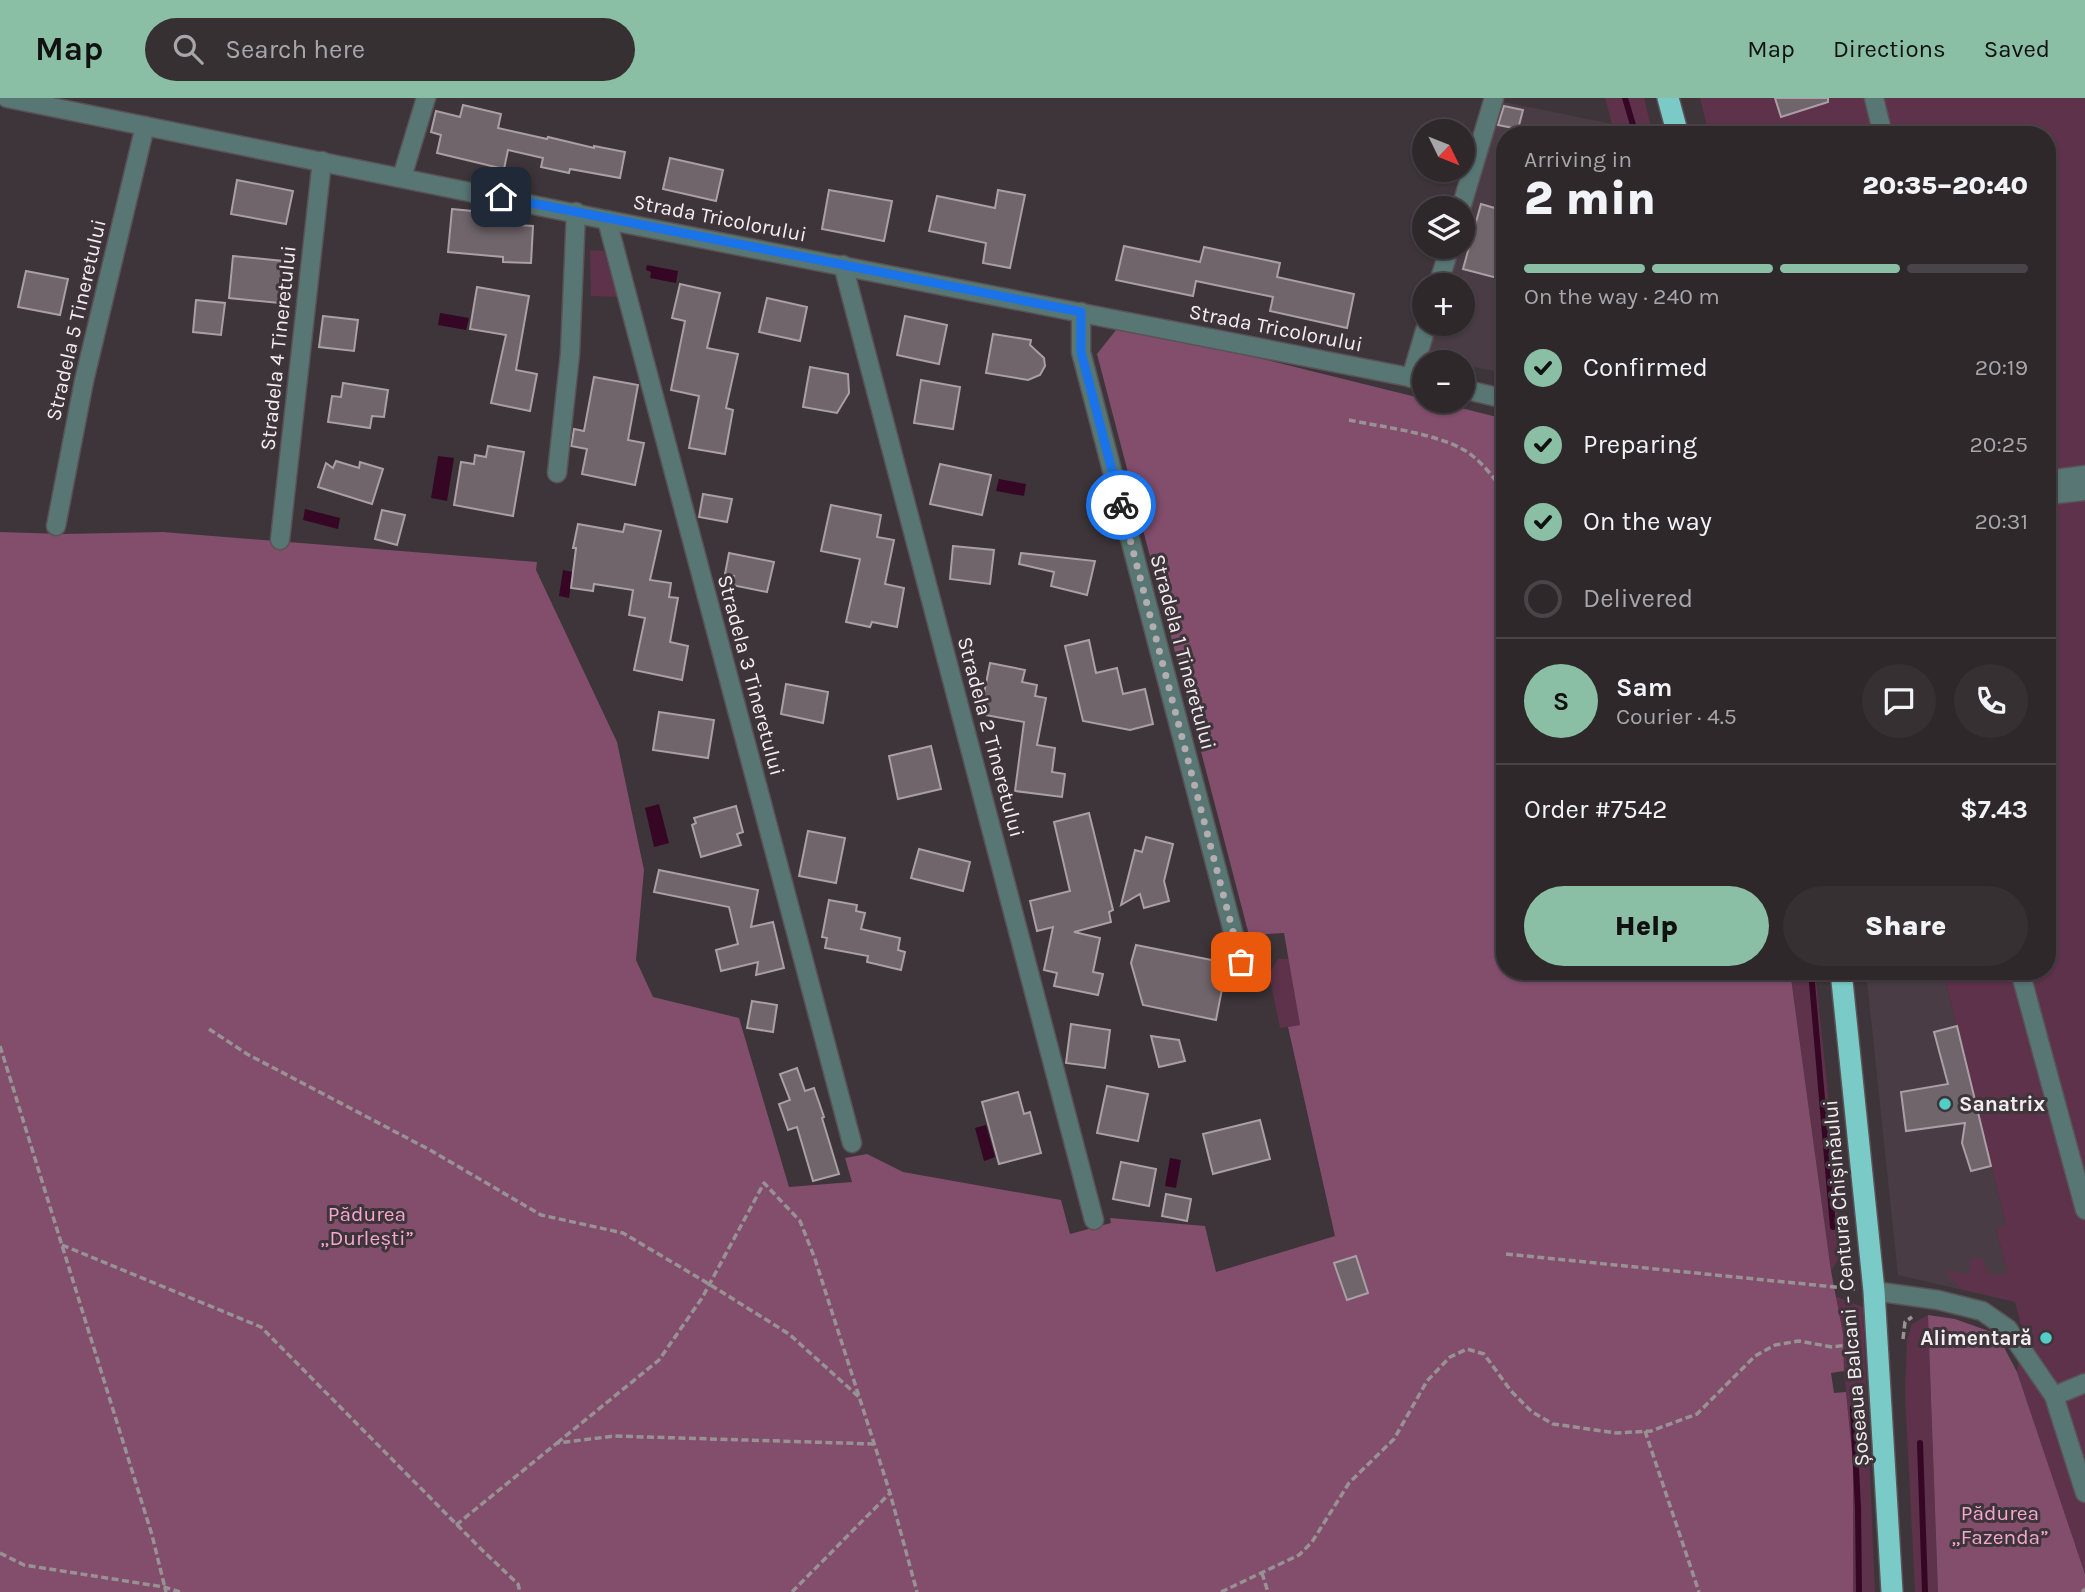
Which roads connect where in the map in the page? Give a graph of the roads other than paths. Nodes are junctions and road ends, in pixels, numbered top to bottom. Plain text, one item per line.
1 (7, 98) edge
2 (426, 98) edge
3 (1494, 98) edge
4 (1668, 98) edge
5 (1874, 98) edge
6 (145, 126) junction
7 (1676, 126) edge
8 (1881, 126) edge
9 (322, 161) junction
10 (402, 177) junction
11 (1465, 196) edge
12 (576, 212) junction
13 (607, 219) junction
14 (843, 265) junction
15 (1081, 312) junction
16 (1412, 378) edge
17 (1475, 392) edge
18 (1496, 397) edge
19 (556, 473) dead end
20 (2085, 475) edge
21 (2056, 479) edge
22 (2085, 491) edge
23 (2056, 494) edge
24 (56, 526) dead end
25 (280, 540) dead end
26 (1241, 962) dead end
27 (1842, 980) edge
28 (2022, 980) edge
29 (852, 1143) dead end
30 (2085, 1210) edge
31 (1094, 1220) dead end
32 (1874, 1291) junction
33 (2085, 1383) edge
34 (2054, 1396) junction
35 (2085, 1493) edge
36 (1892, 1592) edge

1 - 6 street, Strada Tricolorului
2 - 10 street
3 - 11 street
4 - 7 highway
5 - 8 street
6 - 9 street, Strada Tricolorului
6 - 24 street, Stradela 5 Tineretului
9 - 10 street, Strada Tricolorului
9 - 25 street, Stradela 4 Tineretului
10 - 12 street, Strada Tricolorului
12 - 13 street, Strada Tricolorului
12 - 19 street
13 - 14 street, Strada Tricolorului
13 - 29 street, Stradela 3 Tineretului
14 - 15 street, Strada Tricolorului
14 - 31 street, Stradela 2 Tineretului
15 - 16 street, Strada Tricolorului
15 - 26 street, Stradela 1 Tineretului
17 - 18 street
20 - 21 street
22 - 23 street
27 - 32 highway, Șoseaua Balcani - Centura Chișinăului
28 - 30 street
32 - 34 street
32 - 36 highway, Șoseaua Balcani - Centura Chișinăului
33 - 34 street
34 - 35 street

